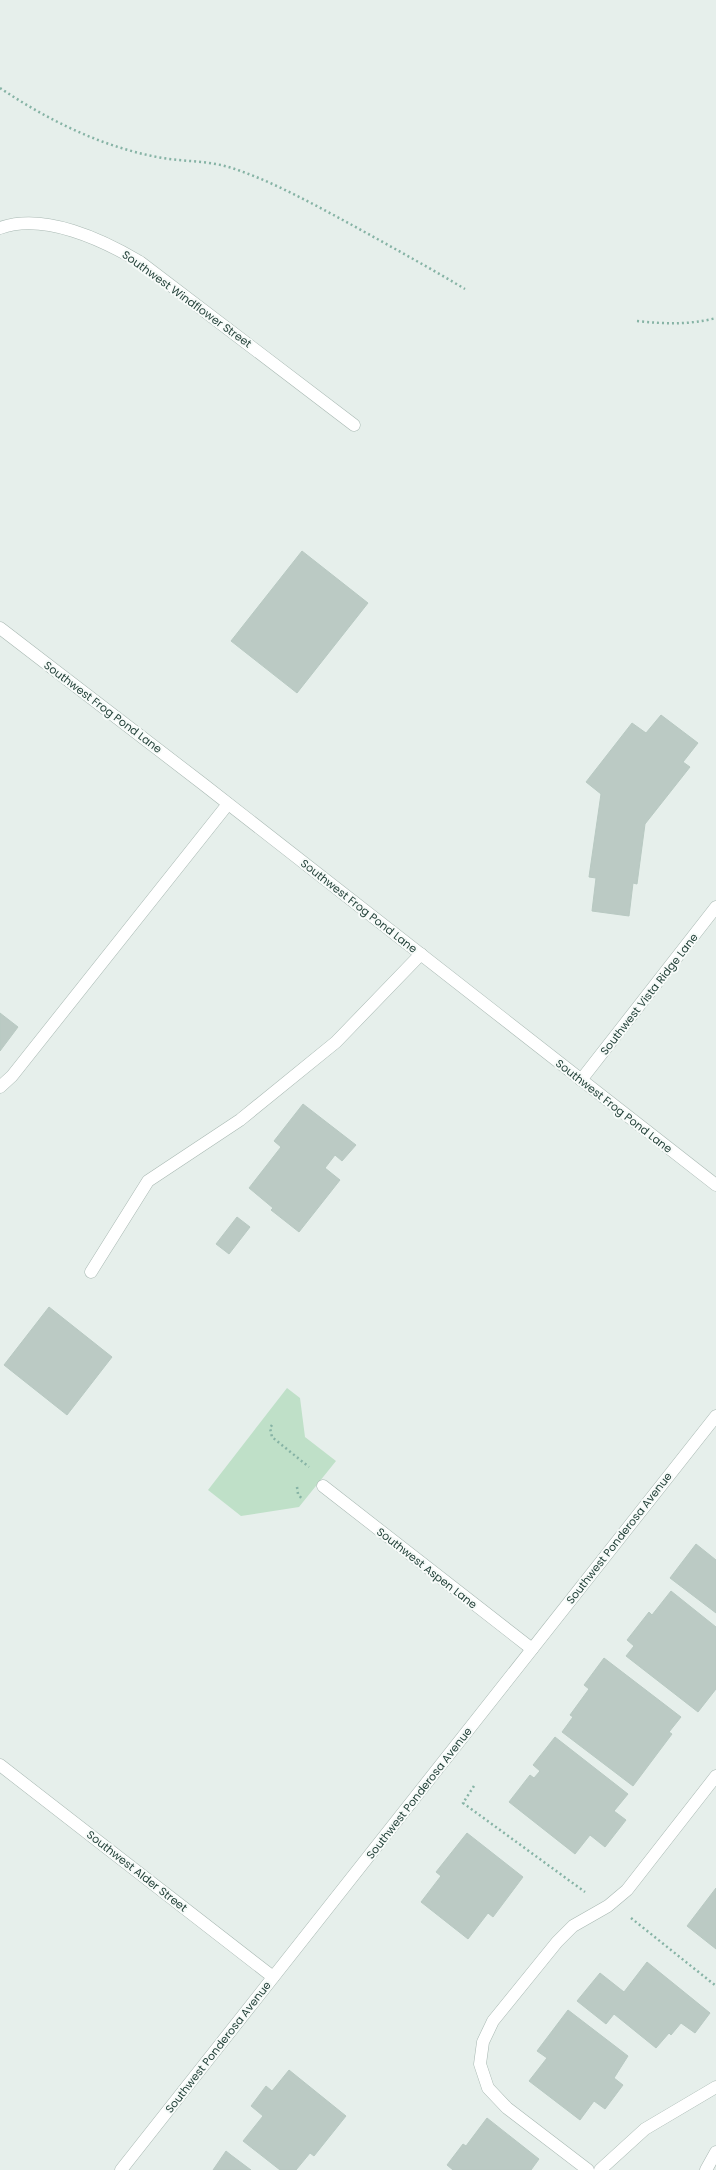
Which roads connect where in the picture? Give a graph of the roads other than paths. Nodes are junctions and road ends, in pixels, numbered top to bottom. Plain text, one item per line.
1 (0, 228) edge
2 (354, 425) dead end
3 (0, 628) edge
4 (228, 804) junction
5 (716, 907) edge
6 (421, 954) junction
7 (581, 1080) junction
8 (0, 1087) edge
9 (716, 1185) edge
10 (92, 1272) dead end
11 (716, 1416) edge
12 (323, 1486) dead end
13 (532, 1649) junction
14 (0, 1765) edge
15 (716, 1776) edge
16 (273, 1977) junction
17 (716, 2087) edge
18 (716, 2152) edge
19 (122, 2170) edge
20 (588, 2170) edge
21 (600, 2170) edge
22 (706, 2170) edge

1 - 2 street, Southwest Windflower Street
3 - 4 street, Southwest Frog Pond Lane
4 - 6 street, Southwest Frog Pond Lane
4 - 8 street
5 - 7 street, Southwest Vista Ridge Lane
6 - 7 street, Southwest Frog Pond Lane
6 - 10 street
7 - 9 street, Southwest Frog Pond Lane
11 - 13 street, Southwest Ponderosa Avenue
12 - 13 street, Southwest Aspen Lane
13 - 16 street, Southwest Ponderosa Avenue
14 - 16 street, Southwest Alder Street
15 - 20 street
16 - 19 street, Southwest Ponderosa Avenue
17 - 21 street
18 - 22 street

